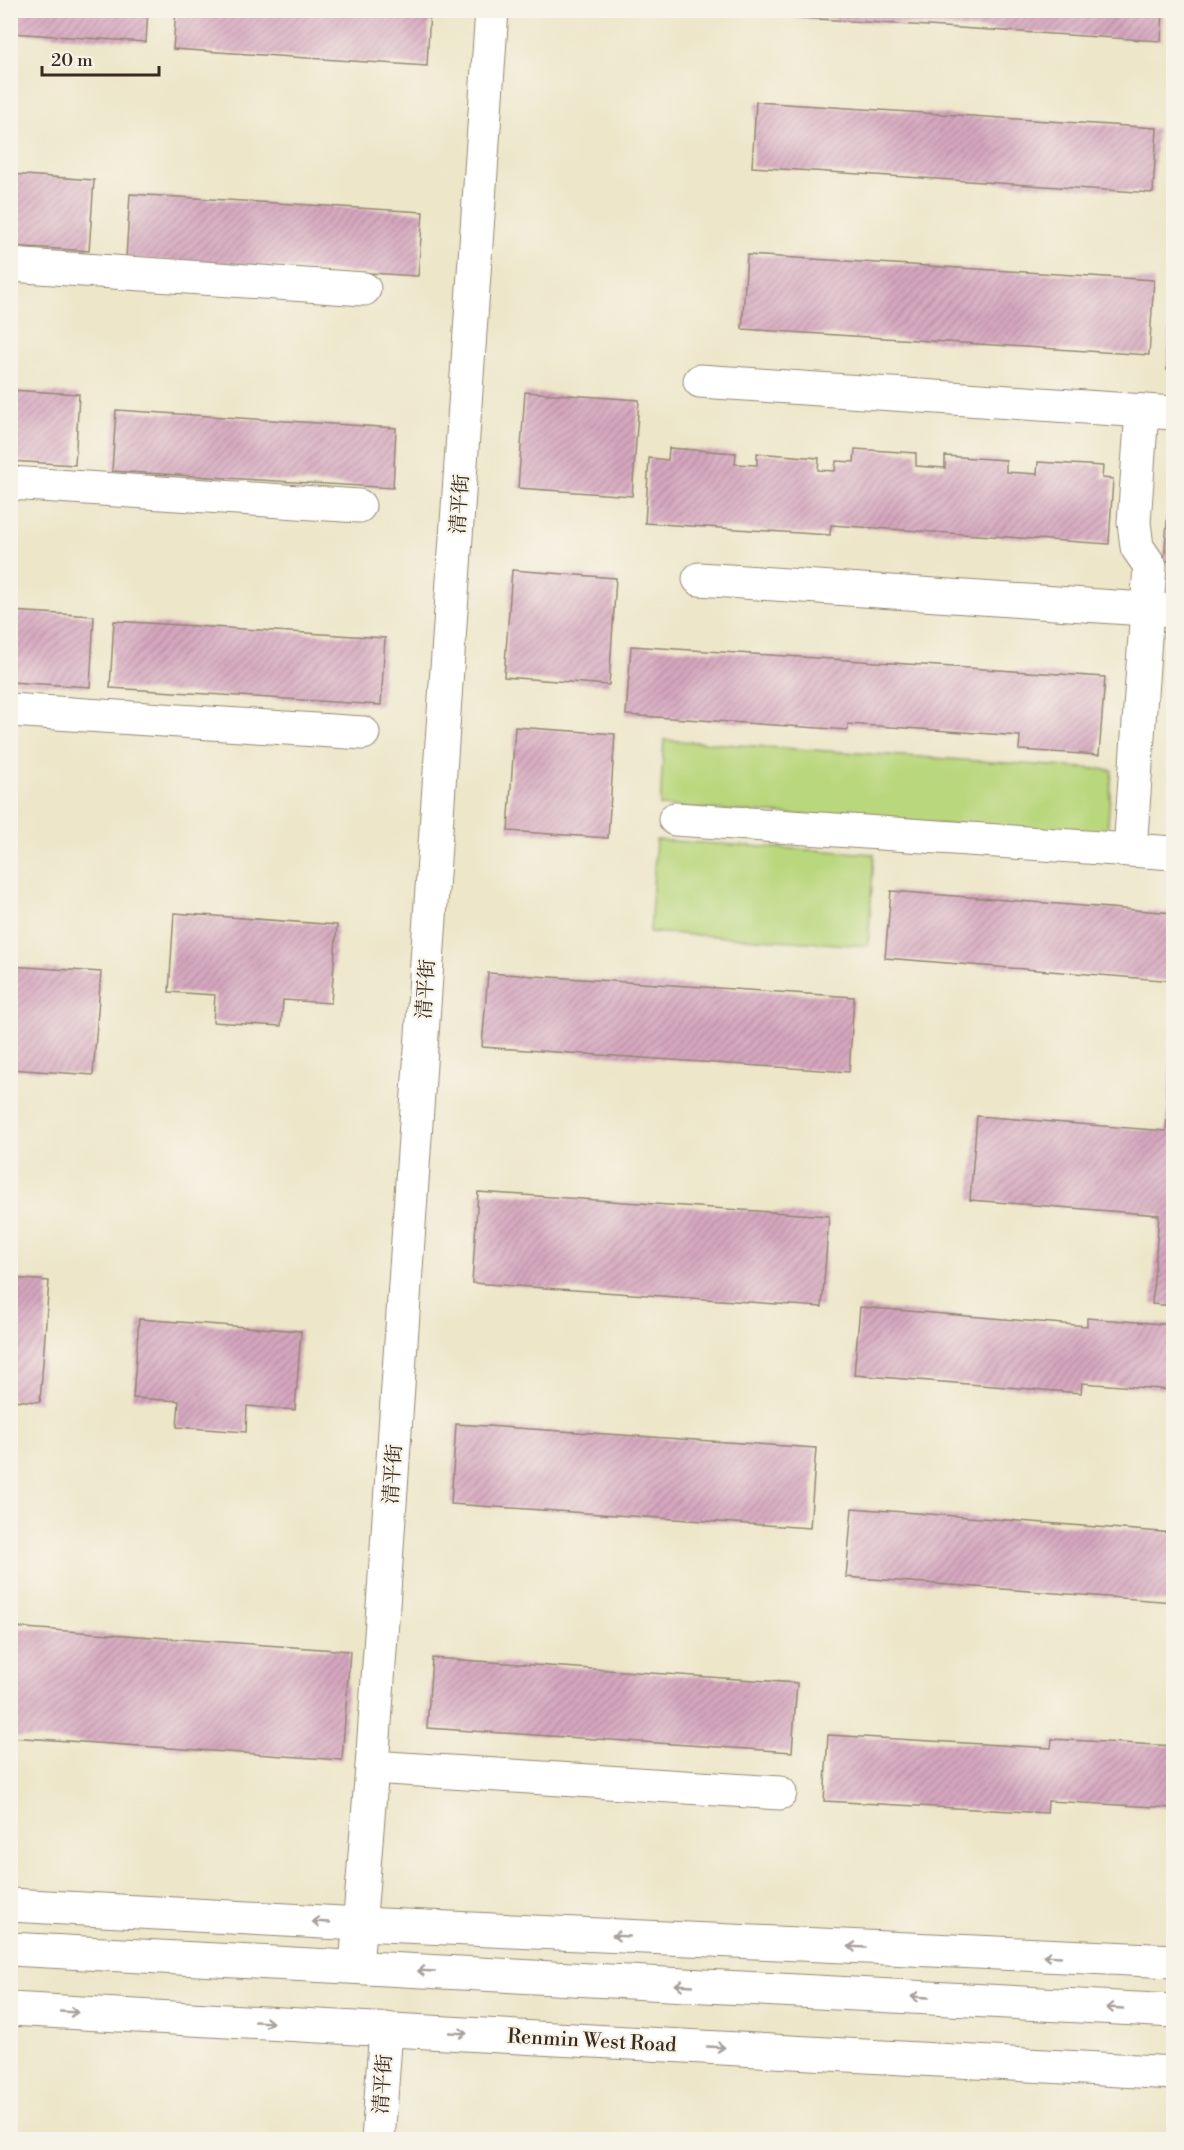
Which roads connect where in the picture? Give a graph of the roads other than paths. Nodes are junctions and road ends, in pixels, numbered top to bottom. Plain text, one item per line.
1 (492, 10) edge
2 (10, 265) edge
3 (364, 289) dead end
4 (700, 381) dead end
5 (1158, 412) edge
6 (10, 483) edge
7 (359, 506) dead end
8 (699, 579) dead end
9 (1160, 610) edge
10 (10, 710) edge
11 (363, 733) dead end
12 (675, 819) dead end
13 (1130, 850) junction
14 (1173, 853) edge
15 (372, 1767) junction
16 (780, 1793) dead end
17 (10, 1905) edge
18 (360, 1924) junction
19 (10, 1949) edge
20 (1173, 1961) edge
21 (356, 1967) junction
22 (10, 2009) edge
23 (1173, 2011) edge
24 (386, 2029) junction
25 (1173, 2073) edge
26 (378, 2139) edge

1 - 15 street, 清平街
2 - 3 street
4 - 5 street
5 - 9 street
6 - 7 street
8 - 9 street
9 - 13 street
10 - 11 street
12 - 13 street
13 - 14 street
15 - 16 street
15 - 18 street, 清平街
18 -> 17 street
20 -> 18 street
18 - 21 street, 清平街
19 - 21 street
23 -> 21 street
22 -> 24 street, Renmin West Road
24 -> 25 street, Renmin West Road
24 - 26 street, 清平街

